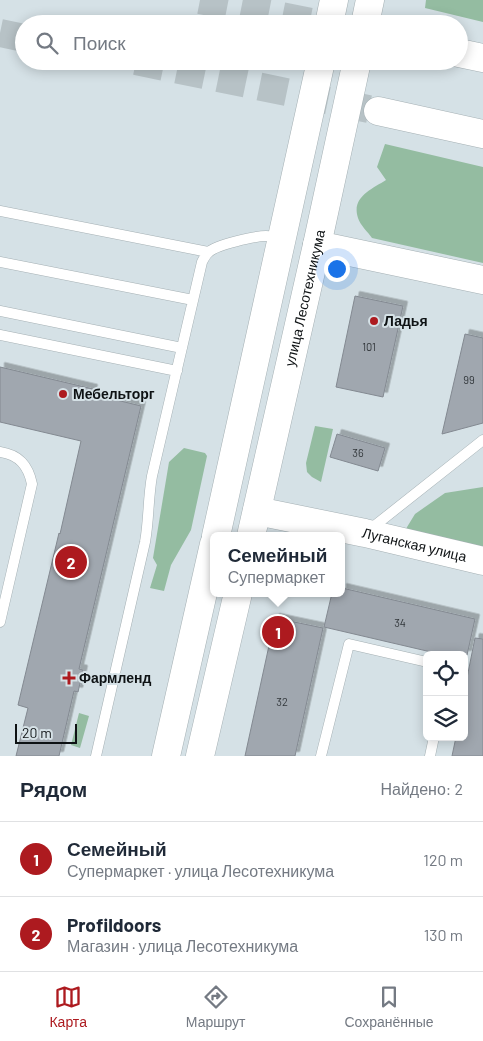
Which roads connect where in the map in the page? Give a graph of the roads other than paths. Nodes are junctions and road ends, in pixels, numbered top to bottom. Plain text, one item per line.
1 (334, 0) edge
2 (370, 0) edge
3 (331, 15) edge
4 (367, 15) edge
5 (468, 55) edge
6 (483, 58) edge
7 (319, 70) edge
8 (355, 70) edge
9 (378, 111) tunnel mouth
10 (483, 134) edge
11 (0, 211) edge
12 (282, 238) junction
13 (317, 245) junction
14 (208, 252) junction
15 (0, 262) edge
16 (483, 280) edge
17 (193, 300) junction
18 (0, 311) edge
19 (0, 335) edge
20 (182, 348) junction
21 (177, 371) junction
22 (483, 440) edge
23 (0, 452) edge
24 (254, 524) edge
25 (217, 532) edge
26 (365, 533) junction
27 (483, 561) edge
28 (210, 562) edge
29 (237, 597) edge
30 (0, 622) edge
31 (423, 661) edge
32 (433, 741) edge
33 (96, 756) edge
34 (166, 756) edge
35 (200, 756) edge
36 (321, 756) edge
37 (430, 756) edge

1 - 3 main road
2 - 4 main road
5 - 6 main road
7 - 12 main road
8 - 13 main road, улица Лесотехникума
9 - 10 main road
11 - 14 lane
12 - 14 lane
12 - 25 main road
13 - 16 main road
13 - 24 main road, улица Лесотехникума
14 - 17 lane
15 - 17 lane
17 - 20 lane
18 - 20 lane
19 - 21 lane
20 - 21 lane
21 - 33 lane
22 - 26 lane
23 - 30 lane
24 - 26 main road, Луганская улица
26 - 27 main road, Луганская улица
28 - 34 main road
29 - 35 main road
31 - 36 lane
32 - 37 lane

